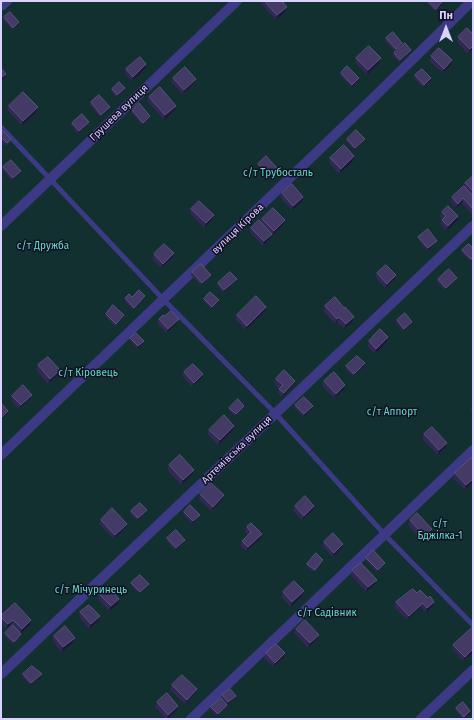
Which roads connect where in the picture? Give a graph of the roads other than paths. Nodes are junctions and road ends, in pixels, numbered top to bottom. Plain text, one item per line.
1 (6, 1) edge
2 (237, 1) edge
3 (472, 1) edge
4 (1, 6) edge
5 (1, 127) edge
6 (51, 178) junction
7 (1, 226) edge
8 (473, 226) edge
9 (164, 300) junction
10 (275, 413) junction
11 (473, 450) edge
12 (1, 455) edge
13 (385, 535) junction
14 (473, 625) edge
15 (473, 670) edge
16 (1, 674) edge
17 (191, 719) edge
18 (421, 719) edge

1 - 4 street
2 - 6 street, Грушева вулиця
3 - 9 street, вулиця Кірова
5 - 6 lane
6 - 7 street, Грушева вулиця
6 - 9 lane
8 - 10 street, Артемівська вулиця
9 - 10 lane
9 - 12 street, вулиця Кірова
10 - 13 lane
10 - 16 street, Артемівська вулиця
11 - 13 street
13 - 14 lane
13 - 17 street
15 - 18 street

